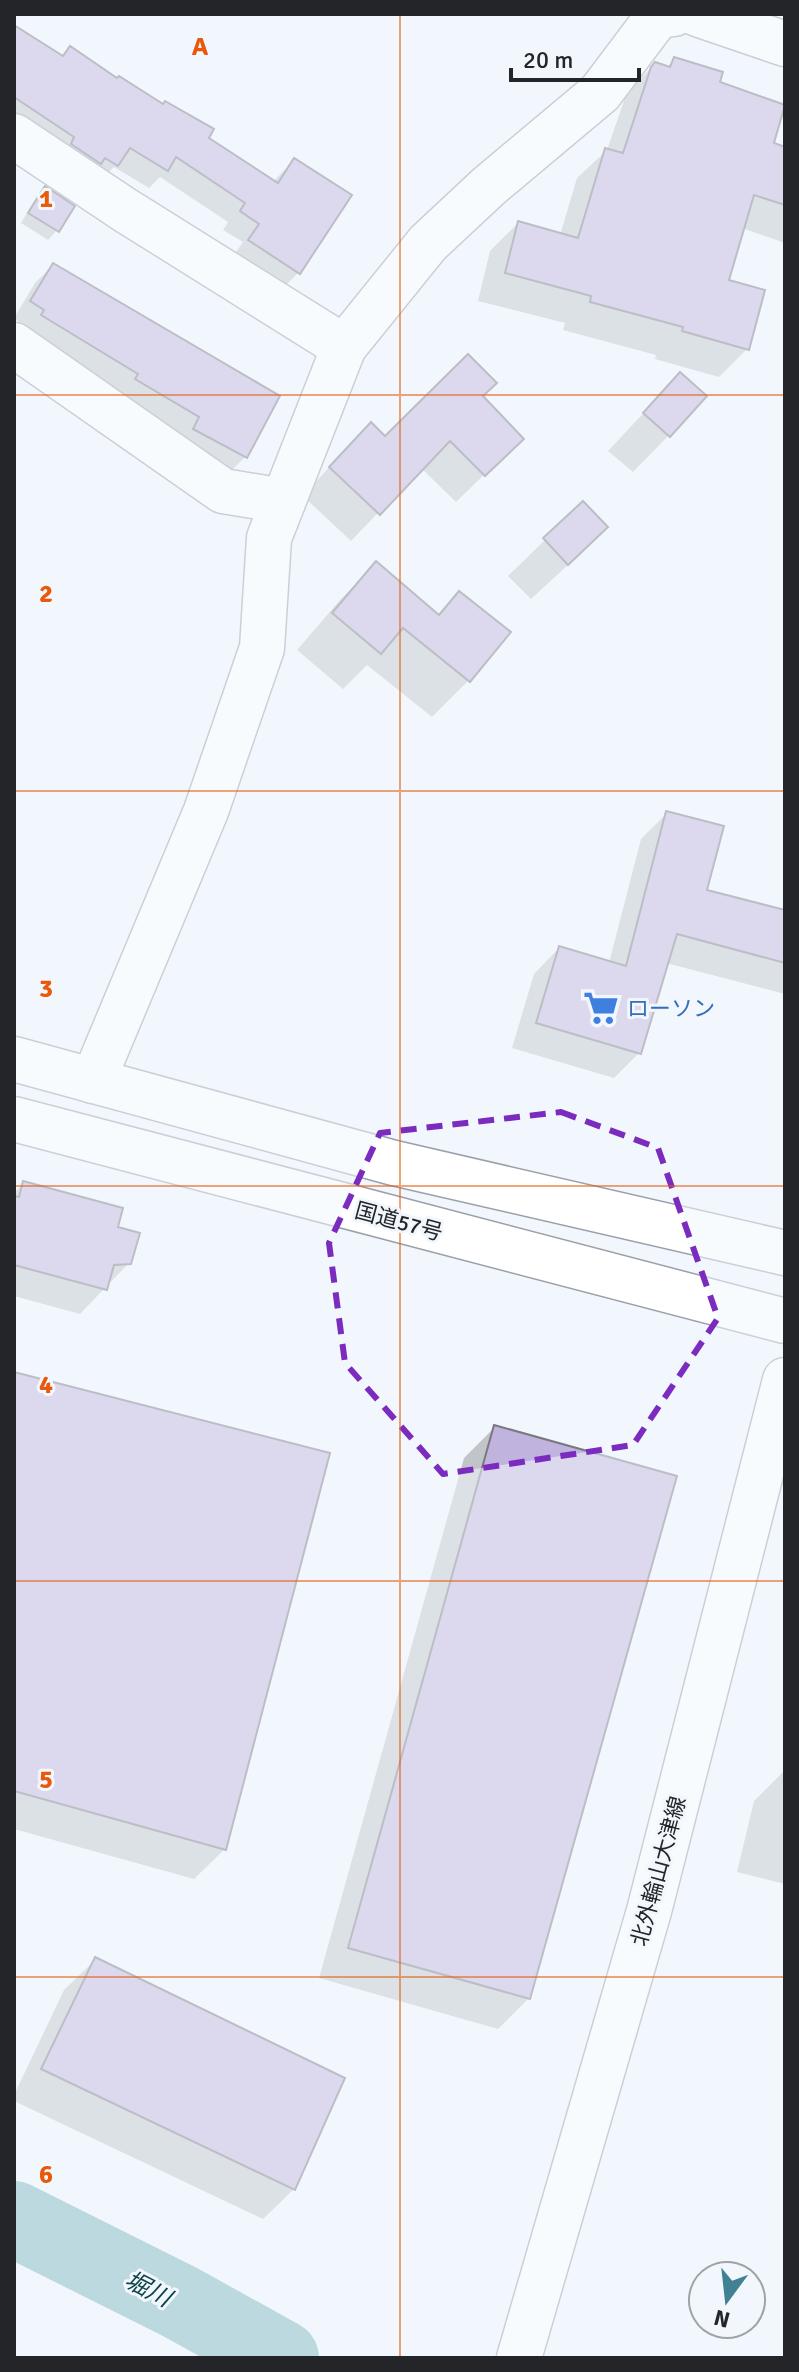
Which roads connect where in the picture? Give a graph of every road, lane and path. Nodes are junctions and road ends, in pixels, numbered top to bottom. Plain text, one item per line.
1 (674, 14) edge
2 (697, 14) edge
3 (785, 44) edge
4 (14, 136) edge
5 (14, 345) edge
6 (344, 347) junction
7 (283, 501) junction
8 (14, 1059) edge
9 (93, 1081) junction
10 (14, 1119) edge
11 (785, 1253) edge
12 (785, 1321) edge
13 (785, 1380) edge
14 (519, 2358) edge

1 - 6 main road
2 - 3 main road
4 - 6 main road
5 - 7 main road
6 - 7 main road
7 - 9 main road
8 - 9 main road
9 - 11 main road
10 - 12 main road, 国道57号
13 - 14 main road, 北外輪山大津線

